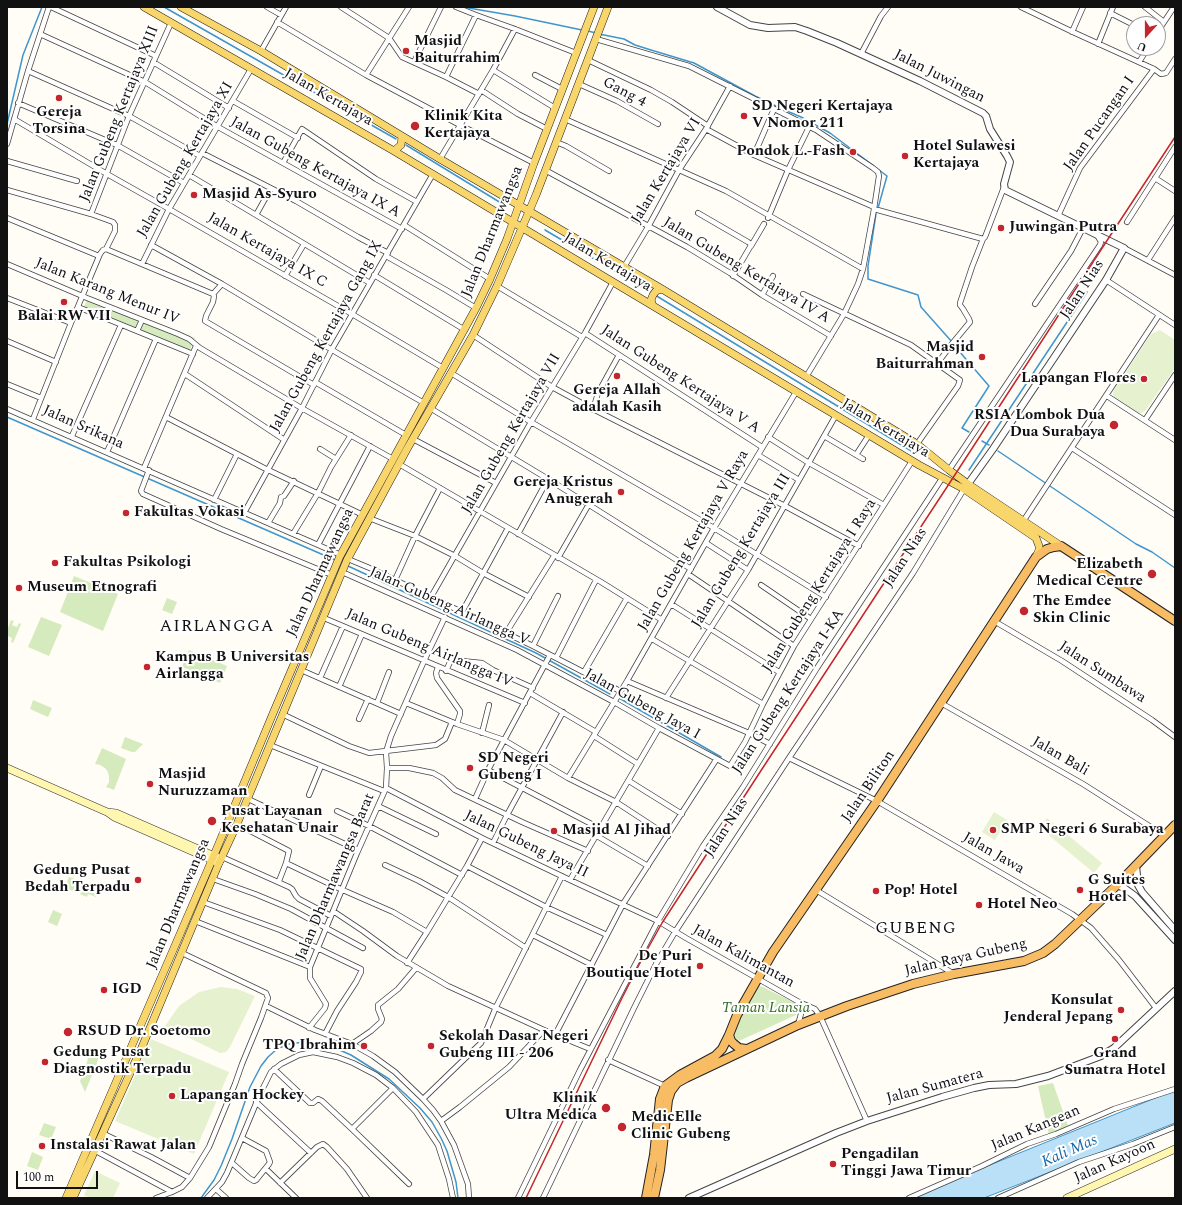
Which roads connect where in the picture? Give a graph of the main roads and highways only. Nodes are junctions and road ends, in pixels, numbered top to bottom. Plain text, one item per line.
1 (144, 7) edge
2 (594, 7) edge
3 (608, 7) edge
4 (184, 8) edge
5 (402, 136) junction
6 (394, 151) junction
7 (519, 206) junction
8 (529, 212) junction
9 (513, 222) junction
10 (522, 228) junction
11 (659, 290) junction
12 (652, 303) junction
13 (404, 447) junction
14 (927, 451) junction
15 (916, 463) junction
16 (966, 487) junction
17 (366, 516) junction
18 (1062, 546) junction
19 (1036, 557) junction
20 (340, 570) junction
21 (1175, 621) edge
22 (253, 762) junction
23 (262, 765) junction
24 (7, 768) edge
25 (1175, 825) edge
26 (218, 859) junction
27 (165, 969) junction
28 (173, 973) junction
29 (729, 1035) junction
30 (134, 1043) junction
31 (142, 1047) junction
32 (746, 1049) junction
33 (1175, 1149) edge
34 (656, 1196) edge
35 (66, 1198) edge
36 (73, 1198) edge
37 (646, 1198) edge
38 (1067, 1198) edge

1 - 6 main road, Jalan Kertajaya
2 - 7 main road, Jalan Dharmawangsa
3 - 8 main road, Jalan Dharmawangsa
4 - 5 main road, Jalan Kertajaya
5 - 6 main road
5 - 7 main road, Jalan Kertajaya
6 - 9 main road, Jalan Kertajaya
7 - 8 main road, Jalan Kertajaya
7 - 9 main road, Jalan Dharmawangsa
8 - 10 main road, Jalan Dharmawangsa
8 - 11 main road, Jalan Kertajaya
9 - 10 main road, Jalan Kertajaya
9 - 13 main road, Jalan Dharmawangsa
10 - 12 main road, Jalan Kertajaya
10 - 13 main road, Jalan Dharmawangsa
11 - 12 main road
11 - 14 main road, Jalan Kertajaya
12 - 15 main road, Jalan Kertajaya
13 - 17 main road, Jalan Dharmawangsa
14 - 15 main road
14 - 16 main road, Jalan Kertajaya
15 - 16 main road, Jalan Kertajaya
16 - 18 main road, Jalan Kertajaya
16 - 19 main road, Jalan Kertajaya
17 - 20 main road, Jalan Dharmawangsa
17 - 20 main road, Jalan Dharmawangsa
18 - 19 highway
18 - 21 highway
19 - 29 highway, Jalan Biliton
20 - 22 main road, Jalan Dharmawangsa
20 - 23 main road, Jalan Dharmawangsa
22 - 23 main road
22 - 26 main road, Jalan Dharmawangsa
23 - 26 main road, Jalan Dharmawangsa
24 - 26 main road
25 - 32 highway, Jalan Raya Gubeng
26 - 27 main road, Jalan Dharmawangsa
26 - 28 main road, Jalan Dharmawangsa
27 - 28 main road
27 - 30 main road, Jalan Dharmawangsa
28 - 31 main road, Jalan Dharmawangsa
29 - 32 highway
29 - 37 highway
30 - 31 main road
30 - 35 main road, Jalan Dharmawangsa
31 - 36 main road, Jalan Dharmawangsa
32 - 34 highway
33 - 38 main road, Jalan Kayoon

